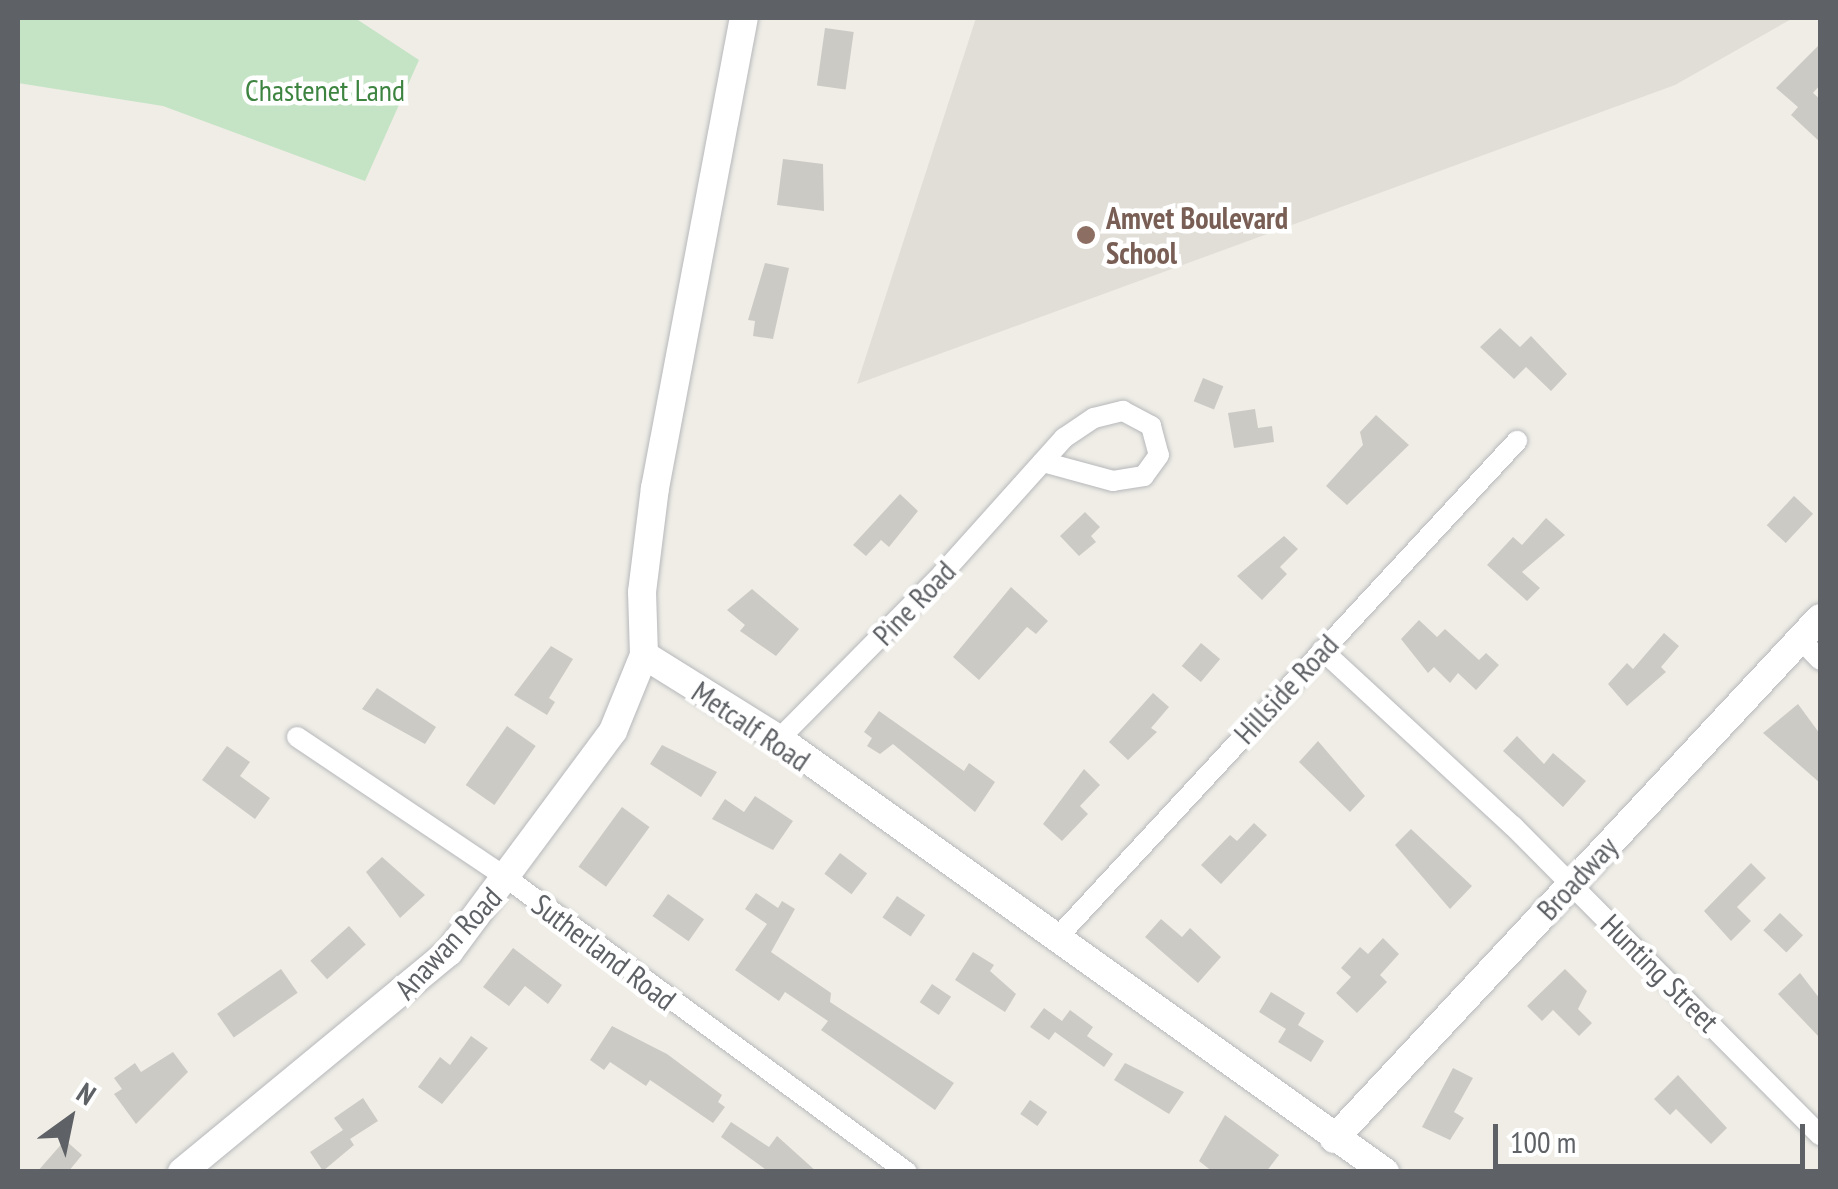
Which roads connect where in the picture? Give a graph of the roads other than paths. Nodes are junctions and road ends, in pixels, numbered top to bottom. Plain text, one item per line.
1 (744, 18) edge
2 (1517, 441) dead end
3 (1043, 462) junction
4 (1820, 618) edge
5 (1800, 639) junction
6 (1322, 650) junction
7 (644, 655) junction
8 (1820, 660) edge
9 (298, 736) dead end
10 (779, 739) junction
11 (508, 879) junction
12 (1571, 884) junction
13 (1056, 939) junction
14 (1820, 1135) edge
15 (1334, 1139) junction
16 (182, 1172) edge
17 (907, 1172) edge
18 (1385, 1172) edge

1 - 7 street
2 - 6 street, Hillside Road
3 - 3 street, Pine Road
3 - 10 street, Pine Road
4 - 5 street, Broadway
5 - 8 street
5 - 12 street, Broadway
6 - 12 street, Hunting Street
6 - 13 street, Hillside Road
7 - 10 street, Metcalf Road
7 - 11 street, Anawan Road
9 - 11 street, Sutherland Road
10 - 13 street, Metcalf Road
11 - 16 street, Anawan Road
11 - 17 street, Sutherland Road
12 - 14 street, Hunting Street
12 - 15 street, Broadway
13 - 15 street, Metcalf Road
15 - 18 street, Metcalf Road

